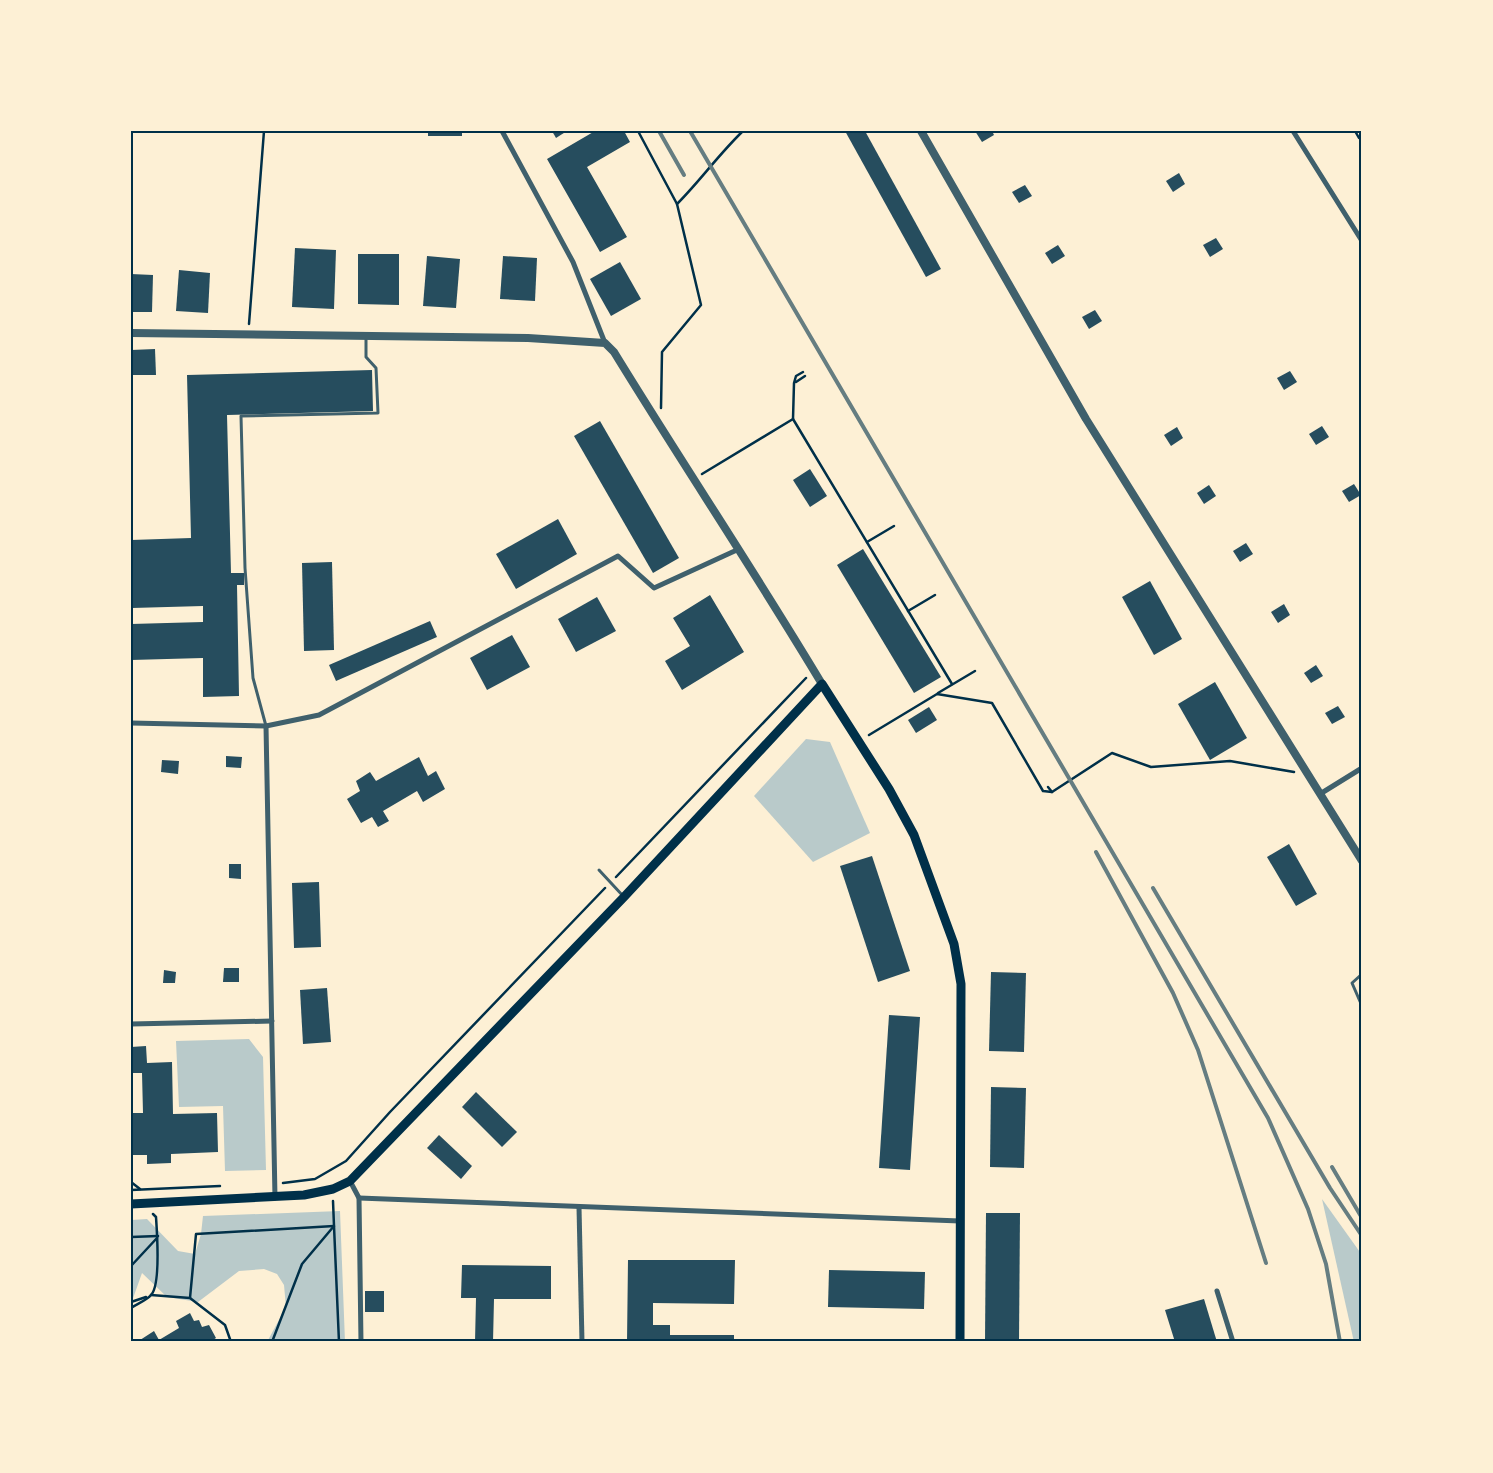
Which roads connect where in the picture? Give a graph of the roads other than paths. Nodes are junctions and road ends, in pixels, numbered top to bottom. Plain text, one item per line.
1 (502, 131) edge
2 (921, 131) edge
3 (1293, 131) edge
4 (1362, 240) edge
5 (131, 333) edge
6 (366, 336) junction
7 (605, 343) junction
8 (739, 548) junction
9 (822, 684) junction
10 (131, 723) edge
11 (266, 726) junction
12 (1362, 768) edge
13 (1320, 794) junction
14 (1362, 861) edge
15 (599, 870) dead end
16 (624, 897) junction
17 (1362, 974) edge
18 (1362, 1006) edge
19 (272, 1022) junction
20 (131, 1024) edge
21 (350, 1181) junction
22 (274, 1198) junction
23 (359, 1198) junction
24 (131, 1204) edge
25 (579, 1207) junction
26 (960, 1221) junction
27 (1218, 1291) dead end
28 (361, 1342) edge
29 (582, 1342) edge
30 (960, 1342) edge
31 (1232, 1342) edge

1 - 7 street
2 - 13 street
3 - 4 street
5 - 6 street
6 - 7 street
6 - 11 lane
7 - 8 street
8 - 9 street
8 - 11 street
9 - 16 main road
9 - 26 main road
10 - 11 street
11 - 19 street
12 - 13 street
13 - 14 street
15 - 16 lane
16 - 21 main road
17 - 18 lane
19 - 20 street
19 - 22 street
21 - 22 main road
21 - 23 street
22 - 24 main road
23 - 25 street
23 - 28 street
25 - 26 street
25 - 29 street
26 - 30 main road
27 - 31 street

